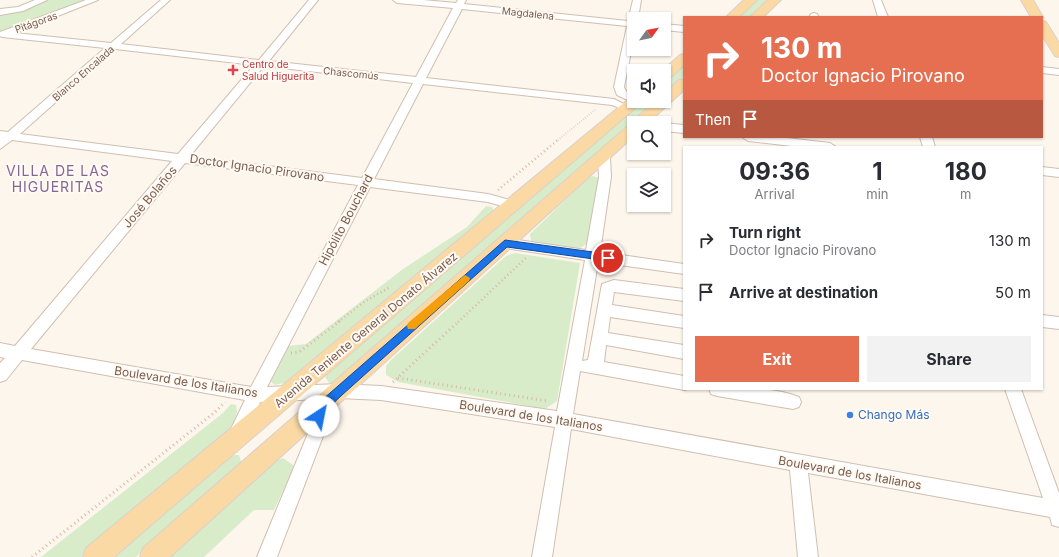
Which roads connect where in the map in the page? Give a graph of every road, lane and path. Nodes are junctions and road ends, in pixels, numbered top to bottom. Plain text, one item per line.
1 (18, 0) edge
2 (44, 0) edge
3 (94, 0) edge
4 (166, 0) edge
5 (314, 0) edge
6 (397, 0) edge
7 (637, 0) edge
8 (751, 0) edge
9 (775, 0) edge
10 (877, 0) edge
11 (1027, 0) edge
12 (461, 3) edge
13 (0, 12) edge
14 (635, 12) edge
15 (733, 16) edge
16 (757, 16) edge
17 (883, 16) edge
18 (1036, 16) edge
19 (627, 22) edge
20 (1043, 27) edge
21 (671, 28) edge
22 (683, 29) edge
23 (1, 34) edge
24 (113, 47) junction
25 (627, 50) edge
26 (1059, 53) edge
27 (683, 59) edge
28 (261, 63) junction
29 (671, 70) edge
30 (1043, 70) edge
31 (1059, 72) edge
32 (419, 80) junction
33 (683, 84) edge
34 (671, 95) edge
35 (622, 101) edge
36 (656, 108) edge
37 (647, 116) edge
38 (671, 128) edge
39 (683, 129) edge
40 (627, 135) edge
41 (5, 136) edge
42 (754, 138) edge
43 (772, 141) edge
44 (0, 145) edge
45 (820, 146) edge
46 (604, 156) junction
47 (182, 158) junction
48 (1043, 171) edge
49 (1059, 173) edge
50 (365, 183) junction
51 (488, 198) junction
52 (513, 205) junction
53 (505, 243) junction
54 (536, 248) junction
55 (592, 256) junction
56 (683, 269) edge
57 (392, 286) dead end
58 (683, 295) edge
59 (604, 310) junction
60 (1043, 321) edge
61 (683, 322) edge
62 (1059, 323) edge
63 (600, 338) junction
64 (0, 350) edge
65 (683, 352) edge
66 (18, 353) junction
67 (275, 355) junction
68 (574, 365) junction
69 (595, 367) junction
70 (0, 375) edge
71 (397, 378) junction
72 (683, 383) edge
73 (728, 390) edge
74 (1013, 390) edge
75 (339, 391) junction
76 (233, 392) junction
77 (291, 393) junction
78 (381, 393) junction
79 (759, 393) edge
80 (256, 395) junction
81 (548, 402) dead end
82 (793, 402) dead end
83 (318, 411) junction
84 (563, 420) junction
85 (233, 441) junction
86 (798, 463) junction
87 (1058, 513) edge
88 (32, 557) edge
89 (95, 557) edge
90 (152, 557) edge
91 (267, 557) edge
92 (542, 557) edge
93 (808, 557) edge

1 - 13 street
2 - 13 street
3 - 23 street, Pitágoras
4 - 24 street, Blanco Encalada
5 - 28 street, José Bolaños
6 - 12 street, Magdalena
7 - 14 street
8 - 15 main road
9 - 16 main road
10 - 17 street
11 - 18 main road
12 - 19 street, Magdalena
12 - 32 street, Hipólito Bouchard
20 - 26 main road
21 - 22 street
23 - 24 street, Chascomús
24 - 28 street, Chascomús
24 - 41 street, Blanco Encalada
25 - 35 street
27 - 29 main road
28 - 32 street, Chascomús
28 - 47 street, José Bolaños
30 - 31 street
32 - 35 street, Chascomús
32 - 50 street, Hipólito Bouchard
33 - 34 main road
35 - 51 path
35 - 52 main road, Avenida Teniente General Donato Álvarez
36 - 37 main road
38 - 39 street
40 - 46 main road, Avenida Teniente General Donato Álvarez
41 - 44 street, Blanco Encalada
41 - 47 street, Doctor Ignacio Pirovano
42 - 43 street
43 - 45 street
46 - 53 main road, Avenida Teniente General Donato Álvarez
46 - 55 street
47 - 50 street, Doctor Ignacio Pirovano
47 - 66 street, José Bolaños
48 - 49 street
50 - 51 street, Doctor Ignacio Pirovano
50 - 67 street, Hipólito Bouchard
51 - 52 street, Doctor Ignacio Pirovano
52 - 77 main road, Avenida Teniente General Donato Álvarez
53 - 54 street
53 - 75 main road, Avenida Teniente General Donato Álvarez
54 - 55 street
54 - 71 path
55 - 56 street
55 - 68 street
57 - 67 path
58 - 59 street
59 - 61 street
59 - 63 street
60 - 62 street
63 - 65 street
63 - 69 street
64 - 66 street, Boulevard de los Italianos
66 - 70 street, José Bolaños
66 - 76 street, Boulevard de los Italianos
67 - 80 street, Hipólito Bouchard
68 - 69 street
68 - 84 street
69 - 72 street
71 - 78 path
71 - 81 path
73 - 79 street
74 - 87 street
75 - 77 street, Boulevard de los Italianos
75 - 78 street, Boulevard de los Italianos
75 - 83 main road, Avenida Teniente General Donato Álvarez
76 - 80 street, Boulevard de los Italianos
76 - 88 path
77 - 80 street, Boulevard de los Italianos
77 - 85 main road, Avenida Teniente General Donato Álvarez
78 - 84 street, Boulevard de los Italianos
79 - 82 street
80 - 85 street, Hipólito Bouchard
83 - 90 main road, Avenida Teniente General Donato Álvarez
83 - 91 street
84 - 86 street, Boulevard de los Italianos
84 - 92 street
85 - 89 main road, Avenida Teniente General Donato Álvarez
86 - 87 street, Boulevard de los Italianos
86 - 93 street

